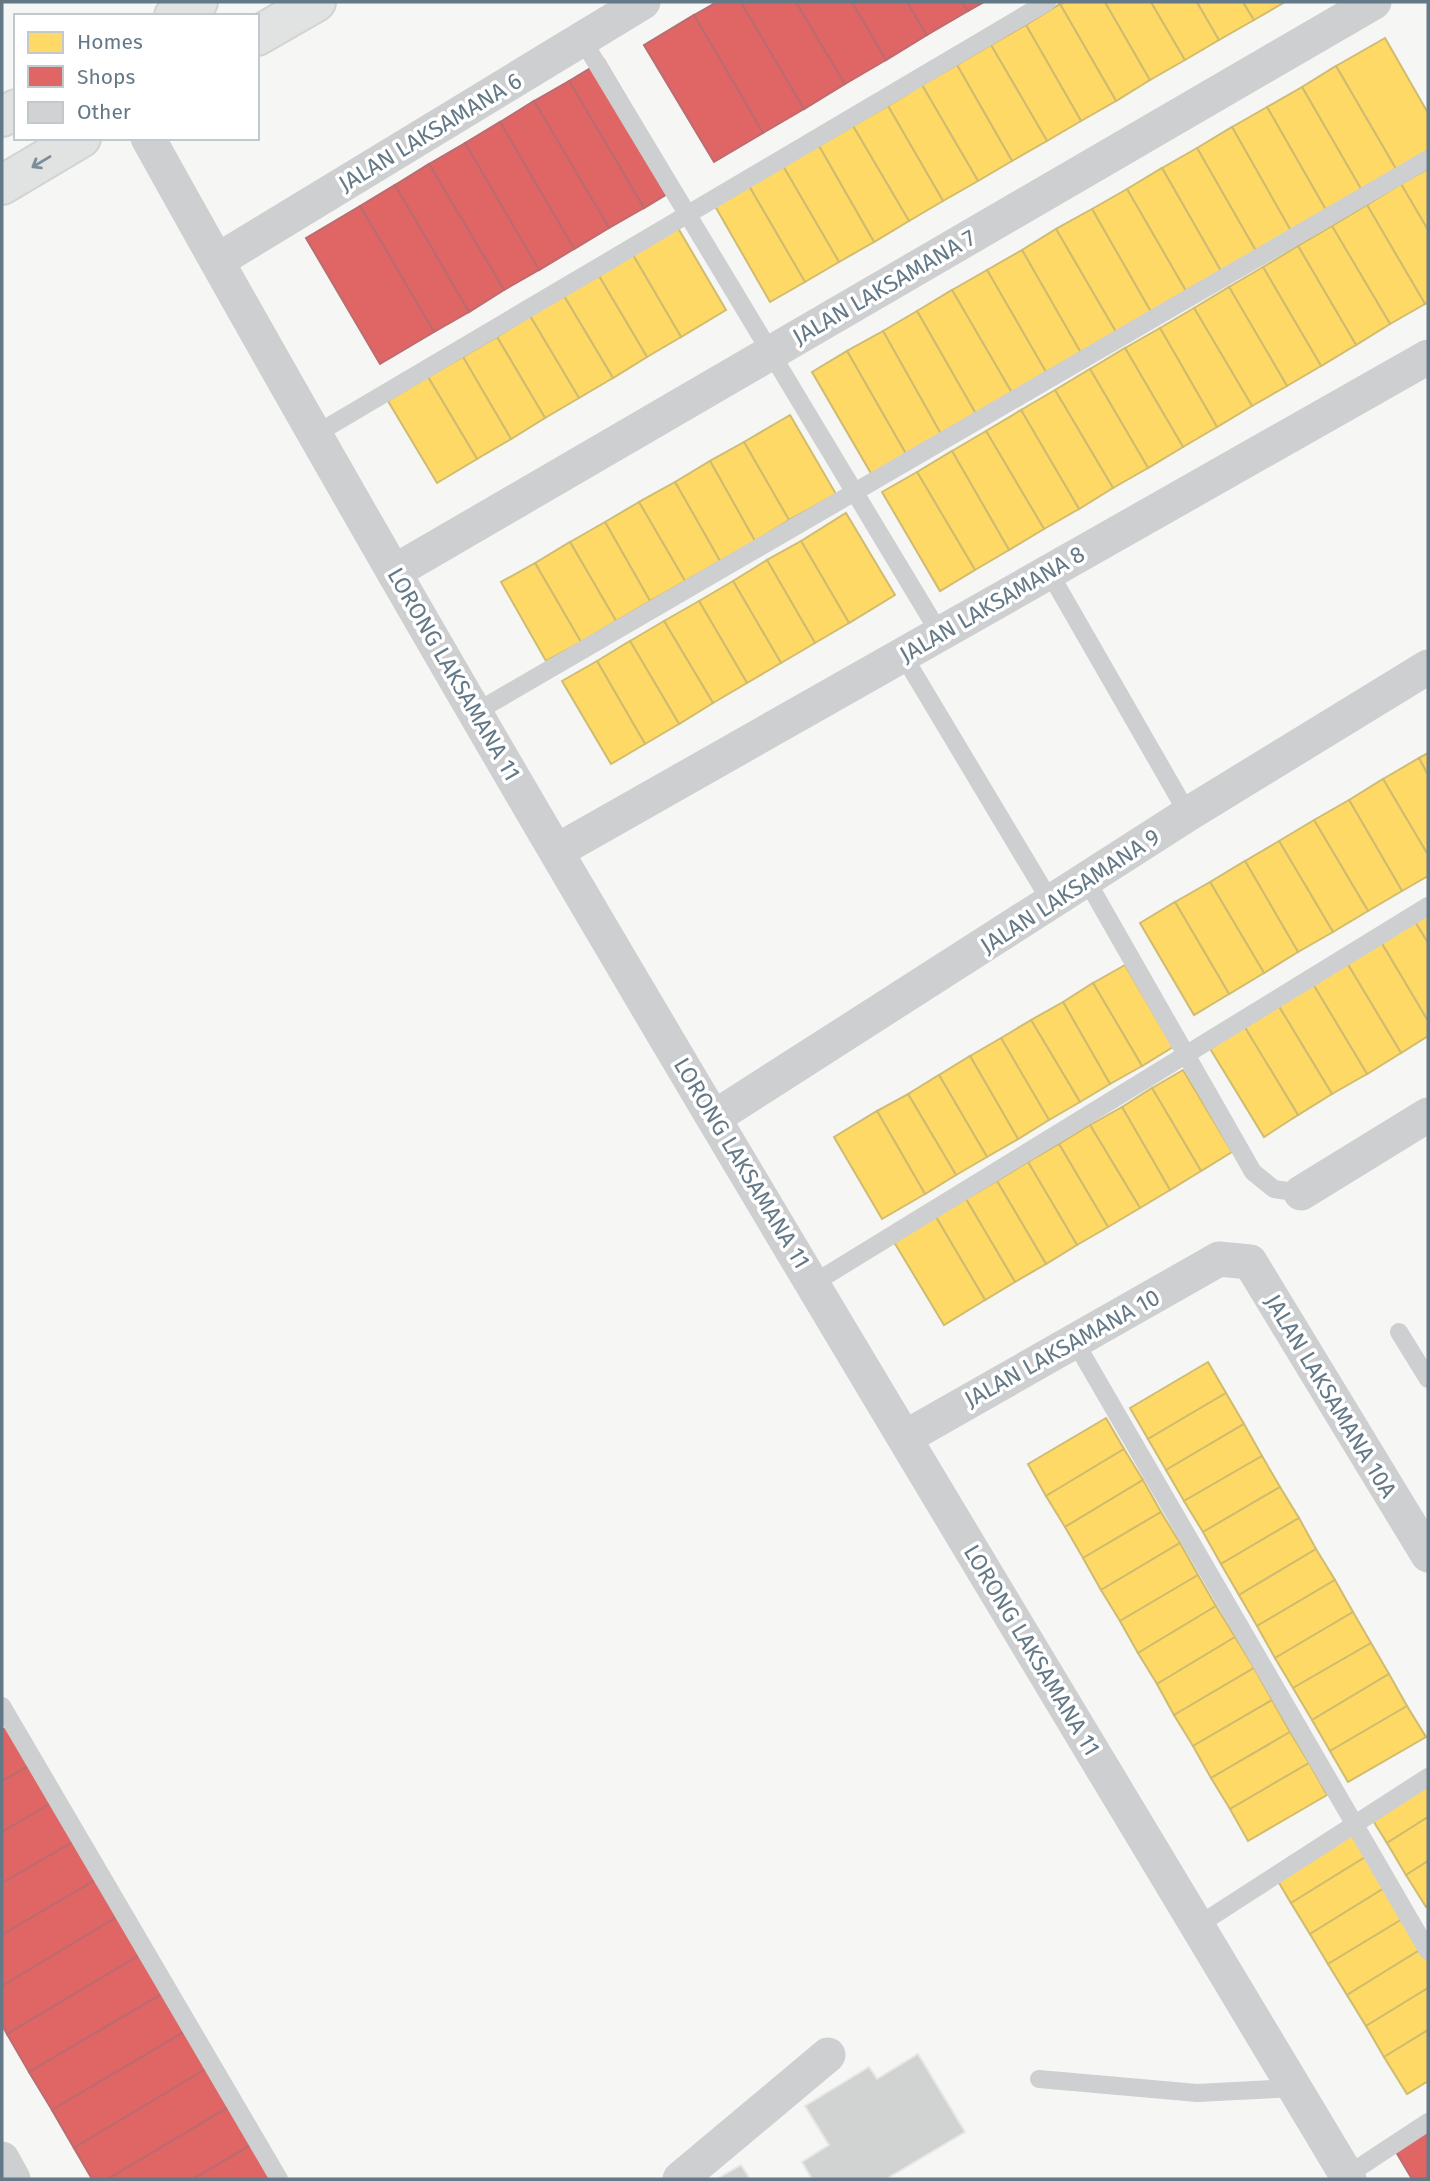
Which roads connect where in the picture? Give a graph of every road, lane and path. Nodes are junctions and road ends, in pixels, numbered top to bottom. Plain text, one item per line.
1 (198, 2) edge
2 (316, 2) edge
3 (643, 2) edge
4 (1047, 2) edge
5 (1374, 2) edge
6 (177, 14) edge
7 (259, 35) edge
8 (582, 39) junction
9 (78, 140) edge
10 (149, 140) edge
11 (1428, 159) edge
12 (2, 186) edge
13 (687, 214) junction
14 (217, 261) junction
15 (771, 353) junction
16 (1428, 358) edge
17 (316, 433) junction
18 (854, 493) junction
19 (394, 572) junction
20 (1049, 572) junction
21 (940, 635) junction
22 (903, 655) junction
23 (1428, 667) edge
24 (476, 712) junction
25 (1188, 814) junction
26 (557, 851) junction
27 (1087, 881) junction
28 (1052, 904) junction
29 (1428, 906) edge
30 (1188, 1054) junction
31 (1428, 1115) edge
32 (715, 1118) junction
33 (1301, 1193) joint
34 (1219, 1259) joint
35 (814, 1283) junction
36 (1399, 1332) dead end
37 (1074, 1340) junction
38 (1428, 1379) edge
39 (906, 1437) junction
40 (1428, 1555) edge
41 (3, 1713) edge
42 (1428, 1777) edge
43 (1354, 1823) junction
44 (1197, 1926) junction
45 (1428, 1951) edge
46 (828, 2056) dead end
47 (1039, 2079) dead end
48 (1294, 2088) junction
49 (1428, 2122) edge
50 (2, 2159) edge
51 (1348, 2177) edge
52 (13, 2179) edge
53 (279, 2179) edge
54 (680, 2179) edge

1 - 6 main road
2 - 7 main road
3 - 8 street, JALAN LAKSAMANA 6
4 - 13 lane
5 - 15 street, JALAN LAKSAMANA 7
8 - 13 lane
8 - 14 street, JALAN LAKSAMANA 6
9 -> 12 main road
10 - 14 street, LORONG LAKSAMANA 11
11 - 18 lane
13 - 15 lane
13 - 17 lane
14 - 17 street, LORONG LAKSAMANA 11
15 - 18 lane
15 - 19 street, JALAN LAKSAMANA 7
16 - 20 street, JALAN LAKSAMANA 8
17 - 19 street, LORONG LAKSAMANA 11
18 - 21 lane
18 - 24 lane
19 - 24 street, LORONG LAKSAMANA 11
20 - 21 street, JALAN LAKSAMANA 8
20 - 25 lane
21 - 22 street, JALAN LAKSAMANA 8
22 - 26 street, JALAN LAKSAMANA 8
22 - 28 lane
23 - 25 street, JALAN LAKSAMANA 9
24 - 26 street, LORONG LAKSAMANA 11
25 - 27 street, JALAN LAKSAMANA 9
26 - 32 street, LORONG LAKSAMANA 11
27 - 28 street, JALAN LAKSAMANA 9
27 - 30 lane
28 - 32 street, JALAN LAKSAMANA 9
29 - 30 lane
30 - 33 lane
30 - 35 lane
31 - 33 street
32 - 35 street, LORONG LAKSAMANA 11
34 - 37 street, JALAN LAKSAMANA 10
34 - 40 street, JALAN LAKSAMANA 10A
35 - 39 street, LORONG LAKSAMANA 11
36 - 38 lane
37 - 39 street, JALAN LAKSAMANA 10
37 - 43 lane
39 - 44 street, LORONG LAKSAMANA 11
41 - 53 lane
42 - 43 lane
43 - 44 lane
43 - 45 lane
44 - 48 street, LORONG LAKSAMANA 11
46 - 54 street
47 - 48 lane
48 - 51 street, LORONG LAKSAMANA 11
49 - 51 lane
50 - 52 street

